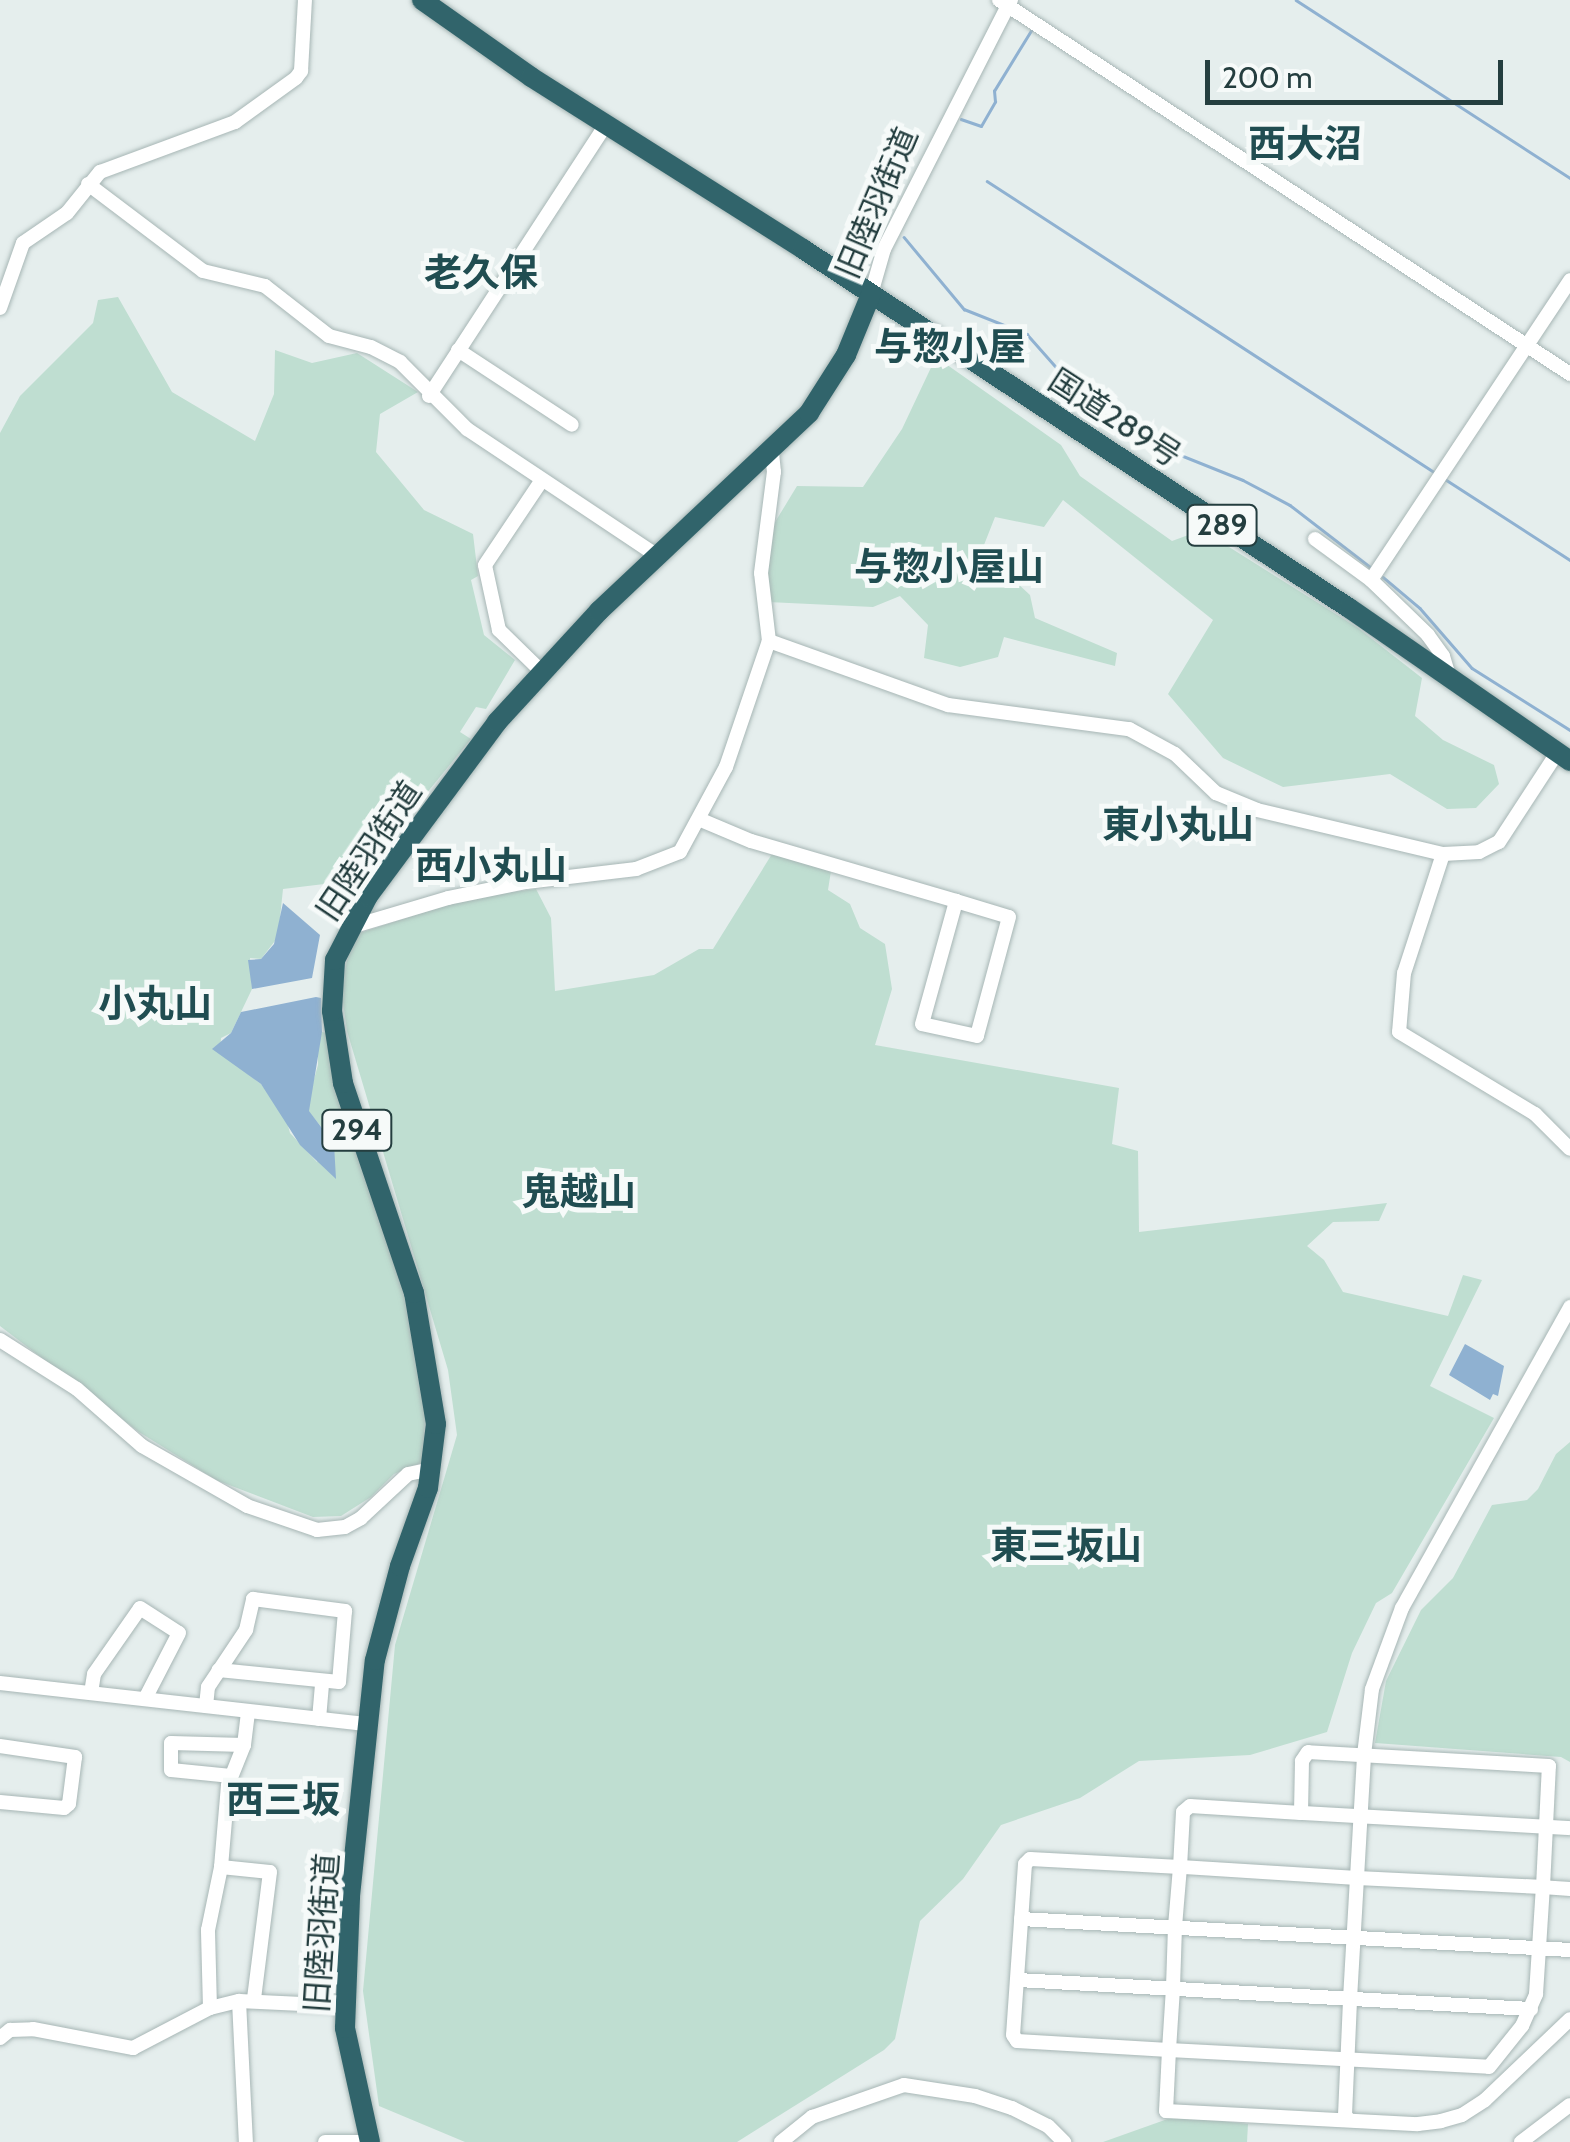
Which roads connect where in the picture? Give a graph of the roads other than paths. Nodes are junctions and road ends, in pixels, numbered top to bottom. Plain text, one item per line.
1 (305, 0) edge
2 (422, 0) edge
3 (1006, 2) edge
4 (606, 122) junction
5 (88, 184) junction
6 (1570, 280) edge
7 (871, 294) junction
8 (0, 308) edge
9 (1526, 346) junction
10 (458, 350) junction
11 (1570, 374) edge
12 (429, 396) junction
13 (572, 425) dead end
14 (772, 452) junction
15 (542, 480) junction
16 (1315, 539) dead end
17 (659, 557) junction
18 (1371, 580) junction
19 (769, 641) junction
20 (541, 672) junction
21 (1451, 682) junction
22 (1564, 757) edge
23 (701, 820) junction
24 (1443, 854) junction
25 (956, 901) junction
26 (348, 928) junction
27 (1570, 1148) edge
28 (1570, 1307) edge
29 (0, 1340) edge
30 (432, 1469) junction
31 (220, 1670) junction
32 (322, 1682) junction
33 (0, 1683) edge
34 (91, 1693) junction
35 (145, 1700) junction
36 (206, 1706) junction
37 (248, 1711) junction
38 (318, 1718) junction
39 (368, 1724) junction
40 (244, 1745) junction
41 (0, 1746) edge
42 (1364, 1755) junction
43 (231, 1776) junction
44 (0, 1802) edge
45 (1301, 1813) junction
46 (1361, 1818) junction
47 (1546, 1827) junction
48 (1570, 1828) edge
49 (221, 1866) junction
50 (1180, 1867) junction
51 (1357, 1878) junction
52 (1543, 1887) junction
53 (1570, 1889) edge
54 (1021, 1919) junction
55 (1175, 1927) junction
56 (1354, 1938) junction
57 (1539, 1948) junction
58 (1570, 1950) edge
59 (1018, 1980) junction
60 (1172, 1988) junction
61 (1350, 1999) junction
62 (247, 2000) junction
63 (344, 2006) junction
64 (210, 2008) junction
65 (1530, 2009) junction
66 (1570, 2019) edge
67 (0, 2038) edge
68 (1169, 2050) junction
69 (1347, 2060) junction
70 (1570, 2105) edge
71 (1349, 2120) junction
72 (246, 2142) edge
73 (325, 2142) edge
74 (371, 2142) edge
75 (781, 2142) edge
76 (1064, 2142) edge
77 (1521, 2142) edge

1 - 5 street
2 - 4 highway, 国道289号 / 289
3 - 7 street, 旧陸羽街道
3 - 9 street
4 - 7 highway, 国道289号 / 289
4 - 10 street
5 - 8 street
5 - 12 street
6 - 9 street
7 - 14 highway, 旧陸羽街道 / 294
7 - 21 highway, 国道289号 / 289
9 - 11 street
9 - 18 street
10 - 12 street
10 - 13 street
12 - 15 street
14 - 17 highway, 旧陸羽街道 / 294
14 - 19 street
15 - 17 street
15 - 20 street
16 - 18 street
17 - 20 highway, 旧陸羽街道 / 294
18 - 21 street
19 - 23 street
19 - 24 street
20 - 26 highway, 旧陸羽街道 / 294
21 - 22 highway, 国道289号 / 289
22 - 24 street
23 - 25 street
23 - 26 street
24 - 27 street
25 - 25 street
26 - 30 highway, 旧陸羽街道 / 294
28 - 42 street
29 - 30 street
30 - 39 highway, 旧陸羽街道 / 294
31 - 32 street
31 - 32 street
31 - 36 street
32 - 38 street
33 - 34 street
34 - 35 street
34 - 35 street
35 - 36 street
36 - 37 street
37 - 38 street
37 - 40 street
38 - 39 street
39 - 63 highway, 旧陸羽街道 / 294
40 - 43 street
40 - 43 street
41 - 44 street
42 - 45 street
42 - 46 street
42 - 47 street
43 - 49 street
45 - 46 street
45 - 50 street
46 - 47 street
46 - 51 street
47 - 48 street
47 - 52 street
49 - 62 street
49 - 64 street
50 - 51 street
50 - 54 street
50 - 55 street
51 - 52 street
51 - 56 street
52 - 53 street
52 - 57 street
54 - 55 street
54 - 59 street
55 - 56 street
55 - 60 street
56 - 57 street
56 - 61 street
57 - 58 street
57 - 65 street
59 - 60 street
59 - 68 street
60 - 61 street
60 - 68 street
61 - 65 street
61 - 69 street
62 - 63 street
62 - 64 street
62 - 72 street
63 - 74 highway, 旧陸羽街道 / 294
64 - 67 street
65 - 69 street
66 - 71 street
68 - 69 street
68 - 71 street
69 - 71 street
70 - 77 street
73 - 74 street
75 - 76 street

